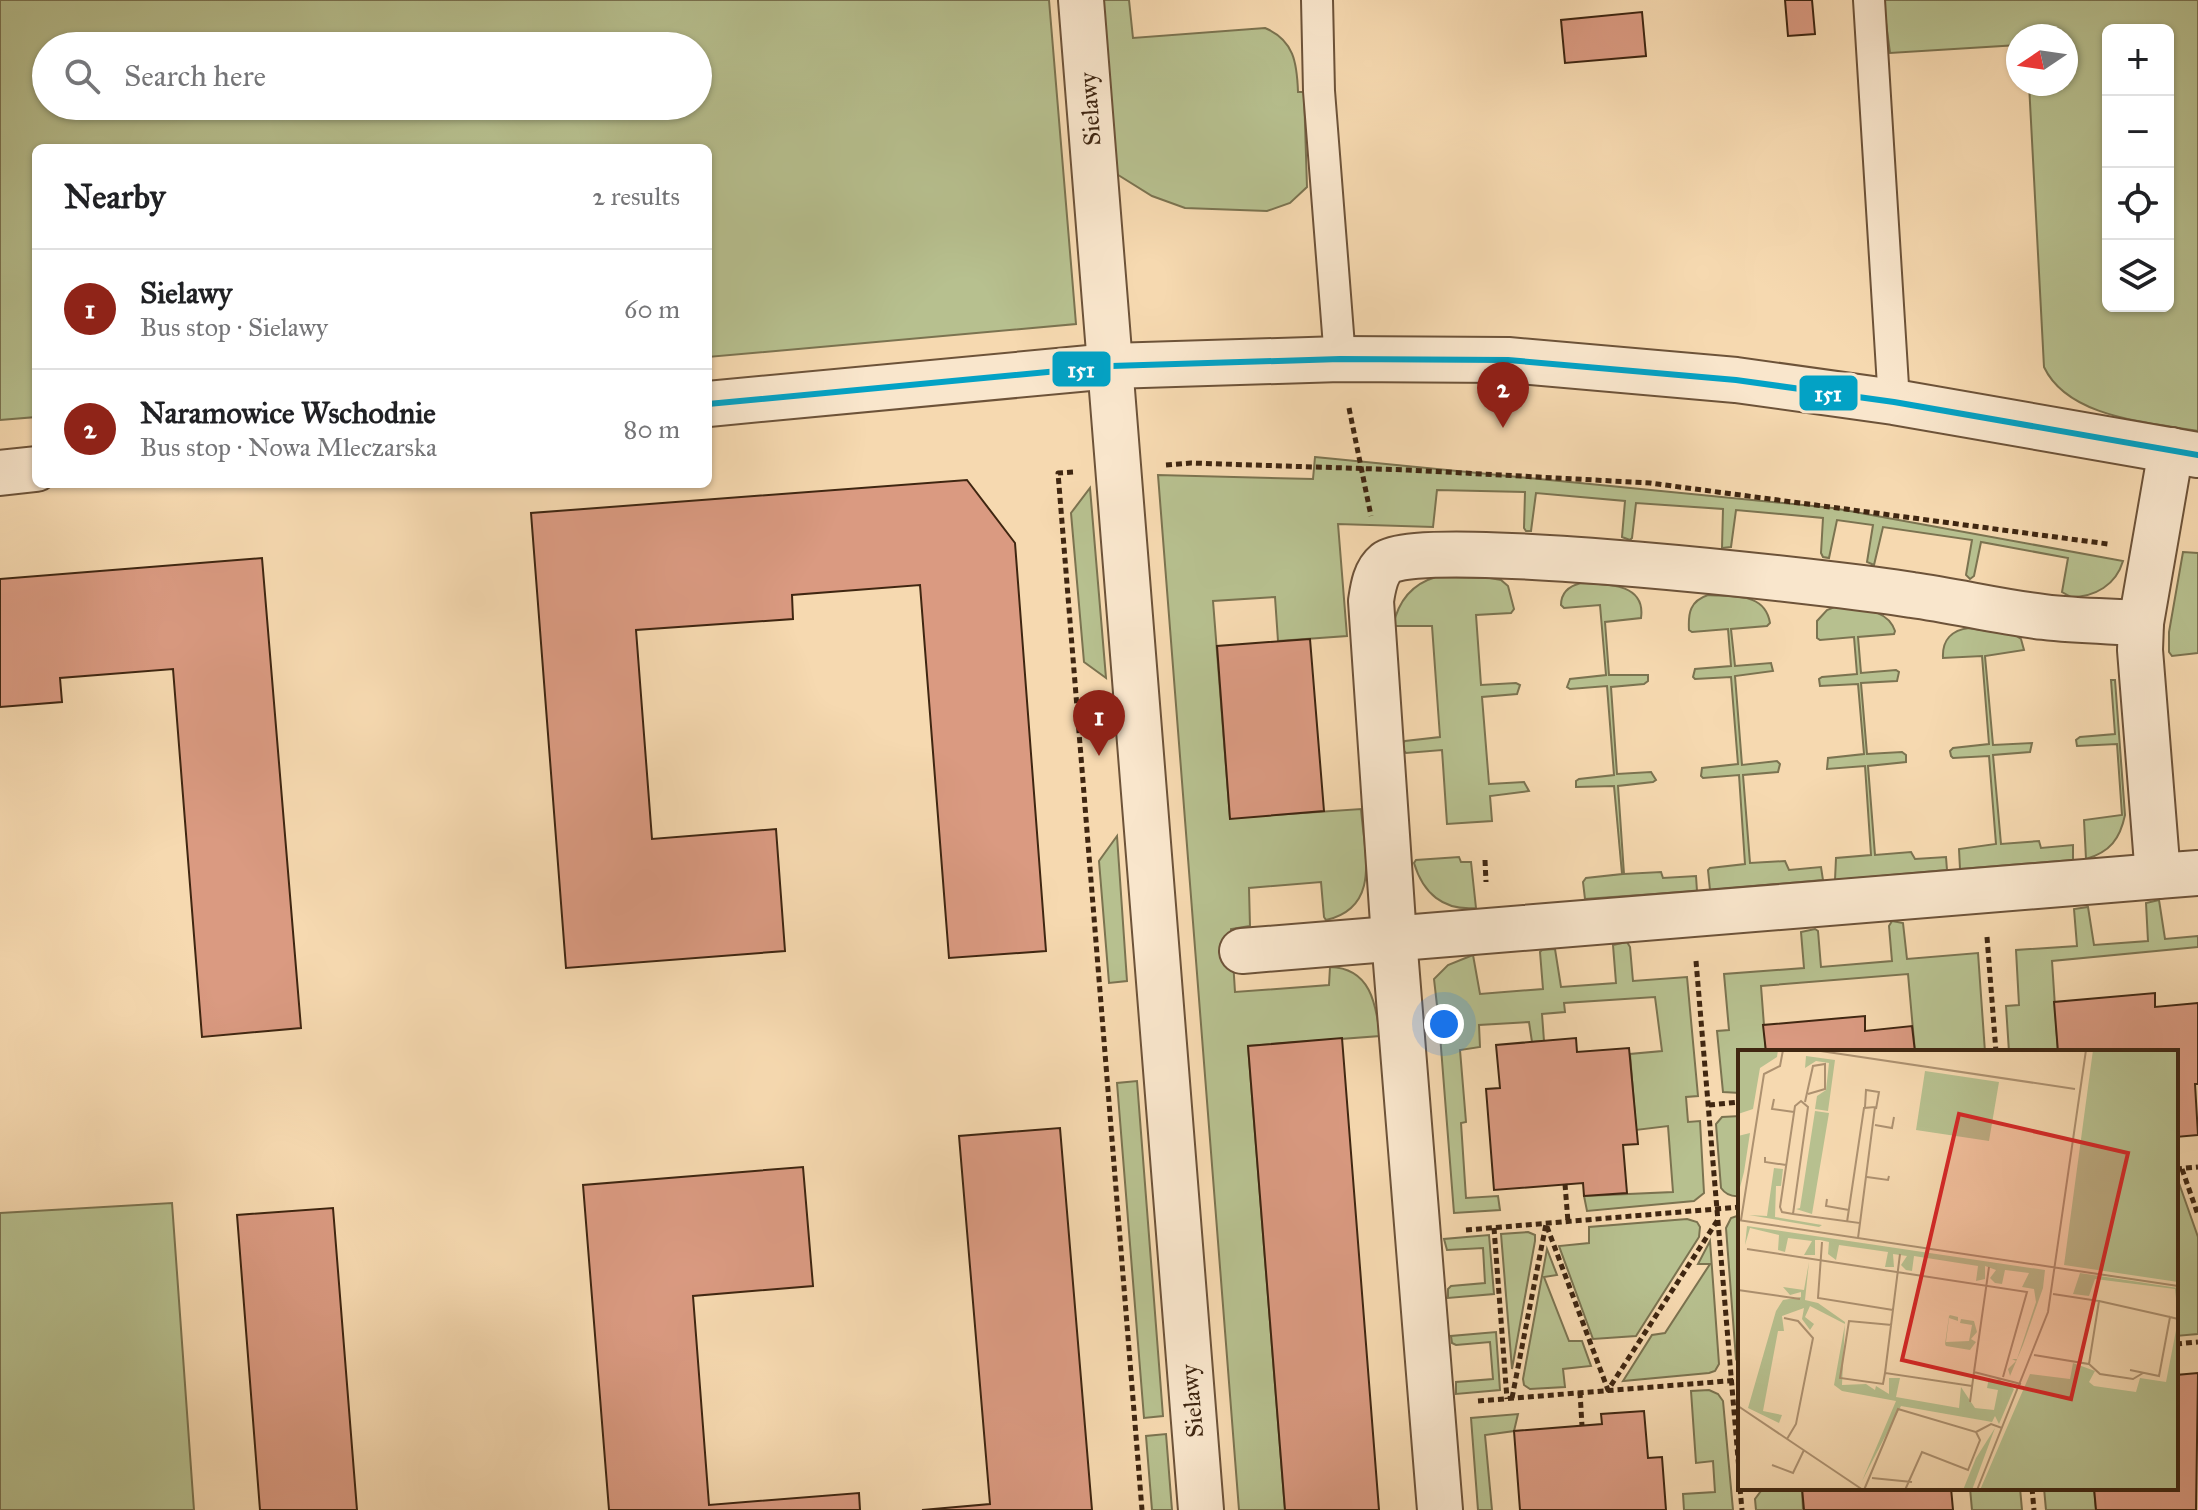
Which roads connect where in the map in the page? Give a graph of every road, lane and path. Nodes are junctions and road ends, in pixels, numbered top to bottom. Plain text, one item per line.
1 (1081, 0) edge
2 (1317, 0) edge
3 (1869, 0) edge
4 (1340, 359) junction
5 (1111, 366) junction
6 (1894, 402) junction
7 (712, 404) edge
8 (2185, 452) edge
9 (1119, 468) junction
10 (1361, 468) junction
11 (32, 469) edge
12 (0, 473) edge
13 (2155, 540) junction
14 (1386, 563) junction
15 (2141, 623) junction
16 (2178, 874) edge
17 (1692, 914) junction
18 (1987, 930) dead end
19 (1394, 938) junction
20 (1242, 951) dead end
21 (1996, 1050) edge
22 (1738, 1102) edge
23 (1709, 1105) junction
24 (2198, 1167) edge
25 (2179, 1169) edge
26 (1565, 1184) dead end
27 (1738, 1207) edge
28 (1718, 1209) junction
29 (2198, 1215) edge
30 (1719, 1217) junction
31 (1568, 1222) junction
32 (1546, 1224) junction
33 (1494, 1228) junction
34 (1463, 1230) dead end
35 (2198, 1342) edge
36 (2178, 1344) edge
37 (1732, 1380) junction
38 (1738, 1380) edge
39 (1608, 1390) junction
40 (1580, 1392) junction
41 (1510, 1398) junction
42 (1463, 1403) dead end
43 (1582, 1426) dead end
44 (1738, 1457) edge
45 (1741, 1490) edge
46 (2032, 1490) edge
47 (1142, 1510) edge
48 (1201, 1510) edge
49 (1440, 1510) edge
50 (1742, 1510) edge
51 (2034, 1510) edge

1 - 5 street, Sielawy
2 - 4 lane
3 - 6 lane
4 - 5 street
4 - 6 street
4 - 10 path
5 - 7 street
5 - 9 street, Sielawy
6 - 8 street
8 - 13 street
9 - 10 path
9 - 47 path
9 - 48 street, Sielawy
10 - 13 path
10 - 14 path
11 - 12 street
13 - 15 street
14 - 15 street
14 - 19 street
15 - 16 street
16 - 17 street
17 - 19 street
17 - 23 path
18 - 21 path
19 - 20 street
19 - 49 street
22 - 23 path
23 - 28 path
24 - 25 path
25 - 29 path
26 - 31 path
27 - 28 path
28 - 30 path
28 - 31 path
30 - 37 path
30 - 39 path
31 - 32 path
32 - 33 path
32 - 39 path
32 - 41 path
33 - 34 path
33 - 41 path
35 - 36 path
37 - 38 path
37 - 39 path
37 - 44 path
39 - 40 path
40 - 41 path
40 - 43 path
41 - 42 path
45 - 50 path
46 - 51 path

